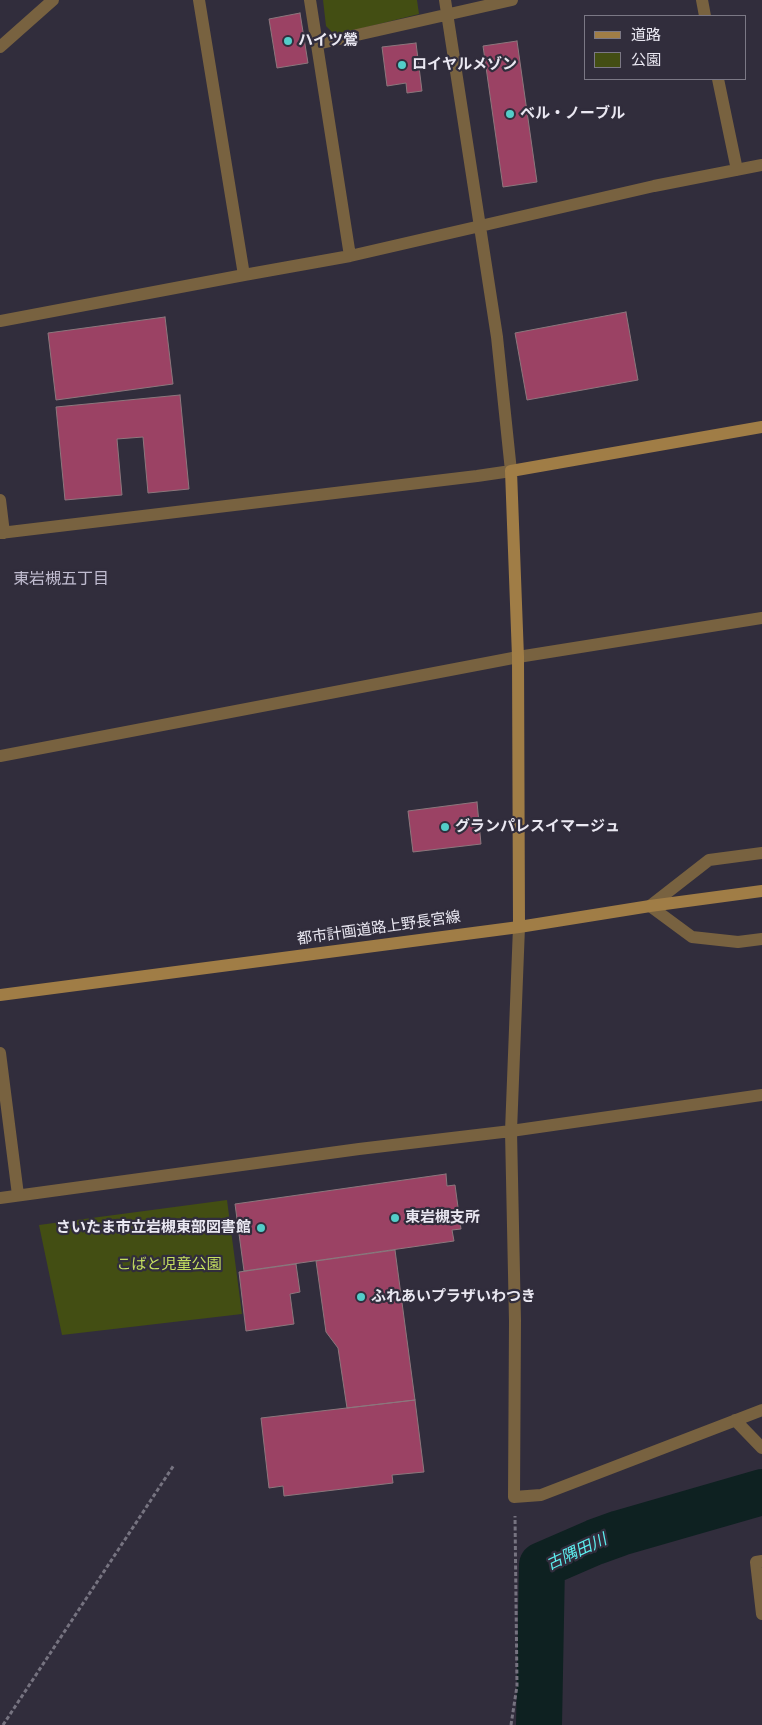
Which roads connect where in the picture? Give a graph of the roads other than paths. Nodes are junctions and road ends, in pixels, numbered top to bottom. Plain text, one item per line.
1 (53, 0) edge
2 (199, 0) edge
3 (310, 0) edge
4 (446, 0) edge
5 (512, 0) edge
6 (702, 0) edge
7 (448, 15) junction
8 (706, 15) edge
9 (317, 44) junction
10 (0, 48) edge
11 (718, 80) edge
12 (762, 165) edge
13 (737, 170) junction
14 (479, 226) junction
15 (350, 256) junction
16 (244, 275) junction
17 (0, 321) edge
18 (762, 427) edge
19 (511, 471) junction
20 (0, 500) edge
21 (2, 533) edge
22 (762, 618) edge
23 (518, 657) junction
24 (0, 756) edge
25 (762, 853) edge
26 (762, 891) edge
27 (650, 906) junction
28 (519, 927) junction
29 (762, 939) edge
30 (0, 995) edge
31 (0, 1052) edge
32 (762, 1095) edge
33 (511, 1131) junction
34 (18, 1195) junction
35 (0, 1198) edge
36 (762, 1410) edge
37 (735, 1420) junction
38 (762, 1448) edge
39 (762, 1561) edge
40 (762, 1614) edge

1 - 10 street
2 - 16 street
3 - 9 street
4 - 7 street
5 - 7 street
6 - 8 street
7 - 9 street
7 - 14 street
9 - 15 street
11 - 13 street
12 - 13 street
13 - 14 street
14 - 15 street
14 - 19 street
15 - 16 street
16 - 17 street
18 - 19 street
19 - 21 street
19 - 23 street
20 - 21 street
22 - 23 street
23 - 24 street
23 - 28 street
25 - 27 street
26 - 27 street, 都市計画道路上野長宮線
27 - 28 street, 都市計画道路上野長宮線
27 - 29 street
28 - 30 street, 都市計画道路上野長宮線
28 - 33 street
31 - 34 street
32 - 33 street
33 - 34 street
33 - 37 street
34 - 35 street
36 - 37 street
37 - 38 street
39 - 40 street

